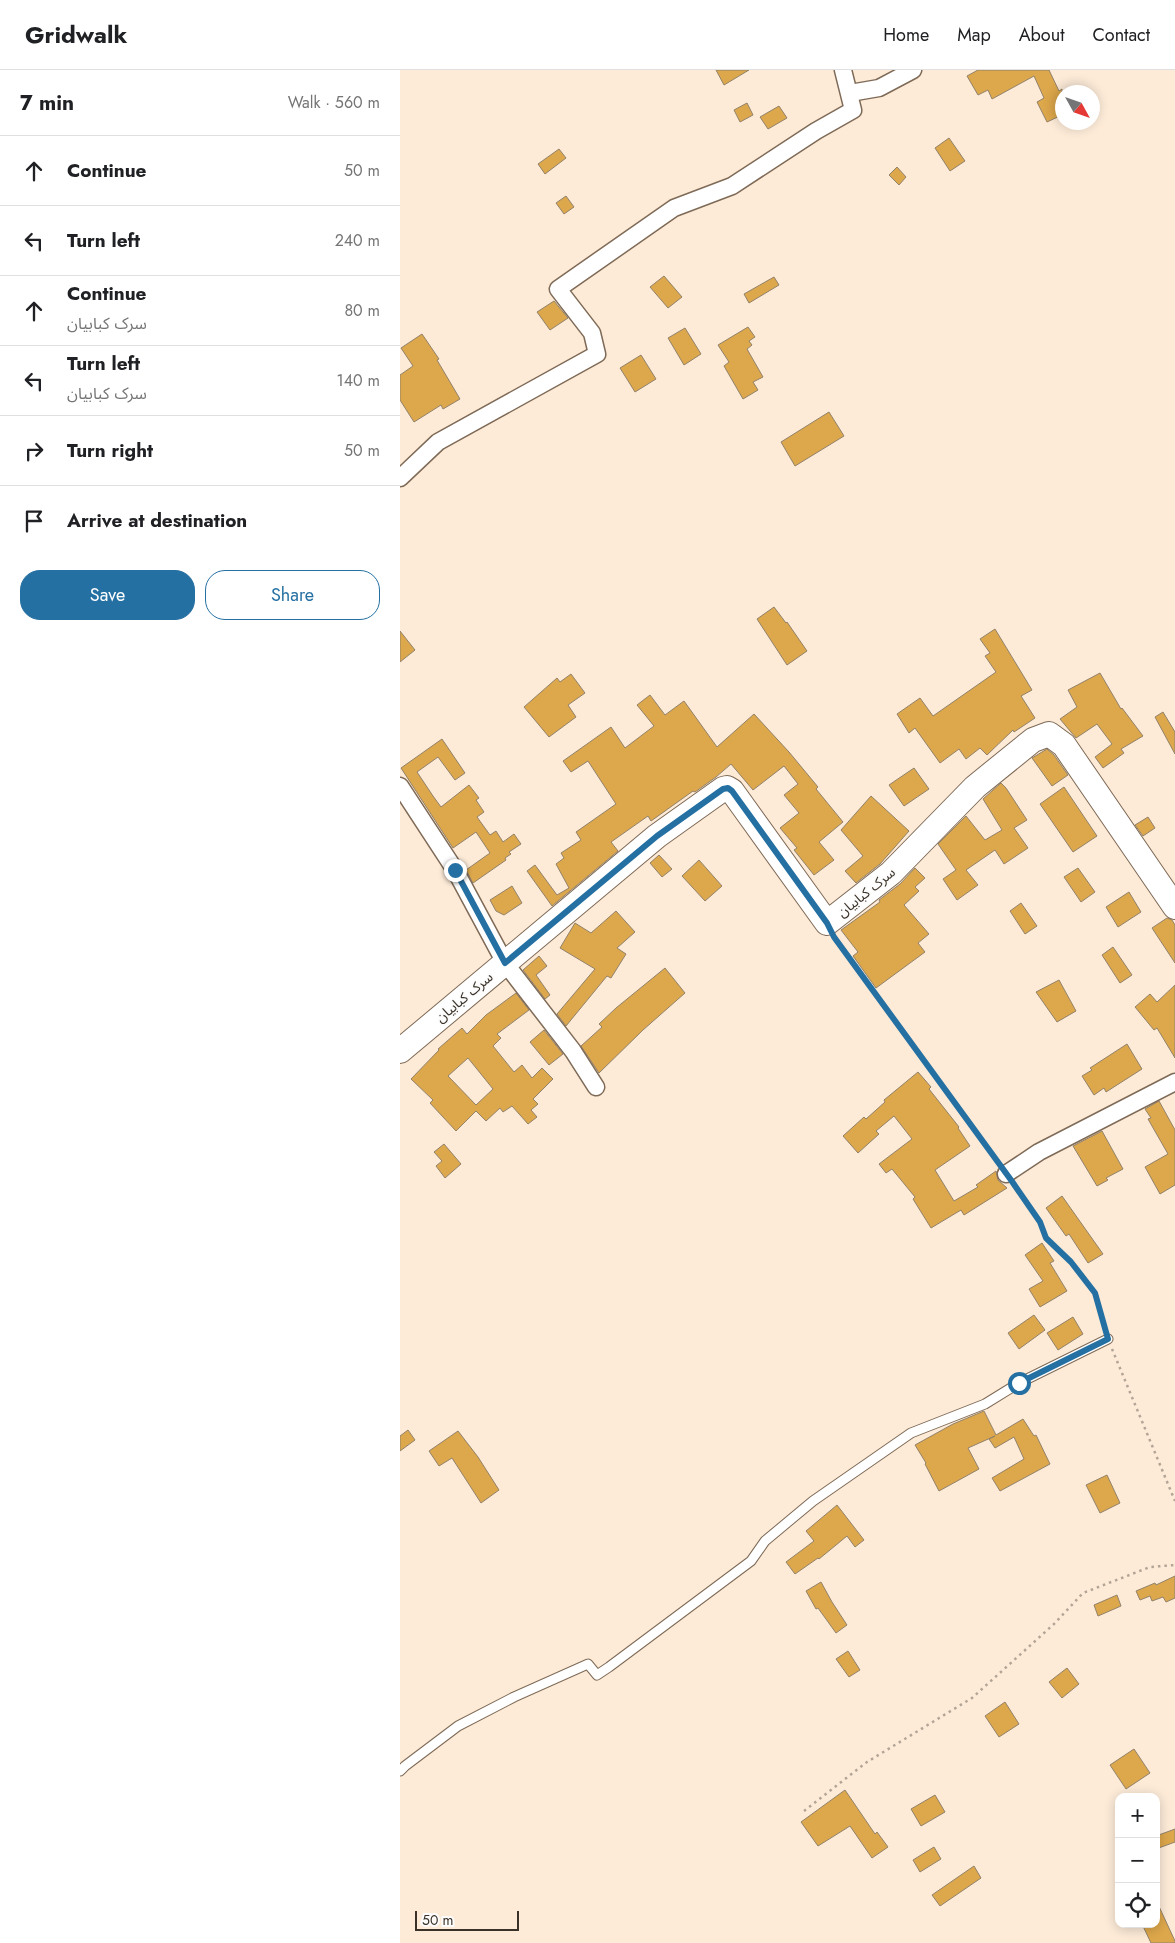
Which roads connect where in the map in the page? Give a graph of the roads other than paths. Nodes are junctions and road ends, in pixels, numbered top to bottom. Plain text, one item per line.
1 (843, 70) edge
2 (913, 70) edge
3 (850, 93) junction
4 (400, 478) edge
5 (400, 786) edge
6 (1175, 908) edge
7 (505, 963) junction
8 (400, 1051) edge
9 (1175, 1082) edge
10 (596, 1087) dead end
11 (1006, 1174) road end
12 (1108, 1339) road end
13 (400, 1771) edge

1 - 3 street
2 - 3 street
3 - 4 street
5 - 7 street
6 - 7 street, سرک کبابیان
7 - 8 street, سرک کبابیان
7 - 10 street
9 - 11 street
12 - 13 lane

